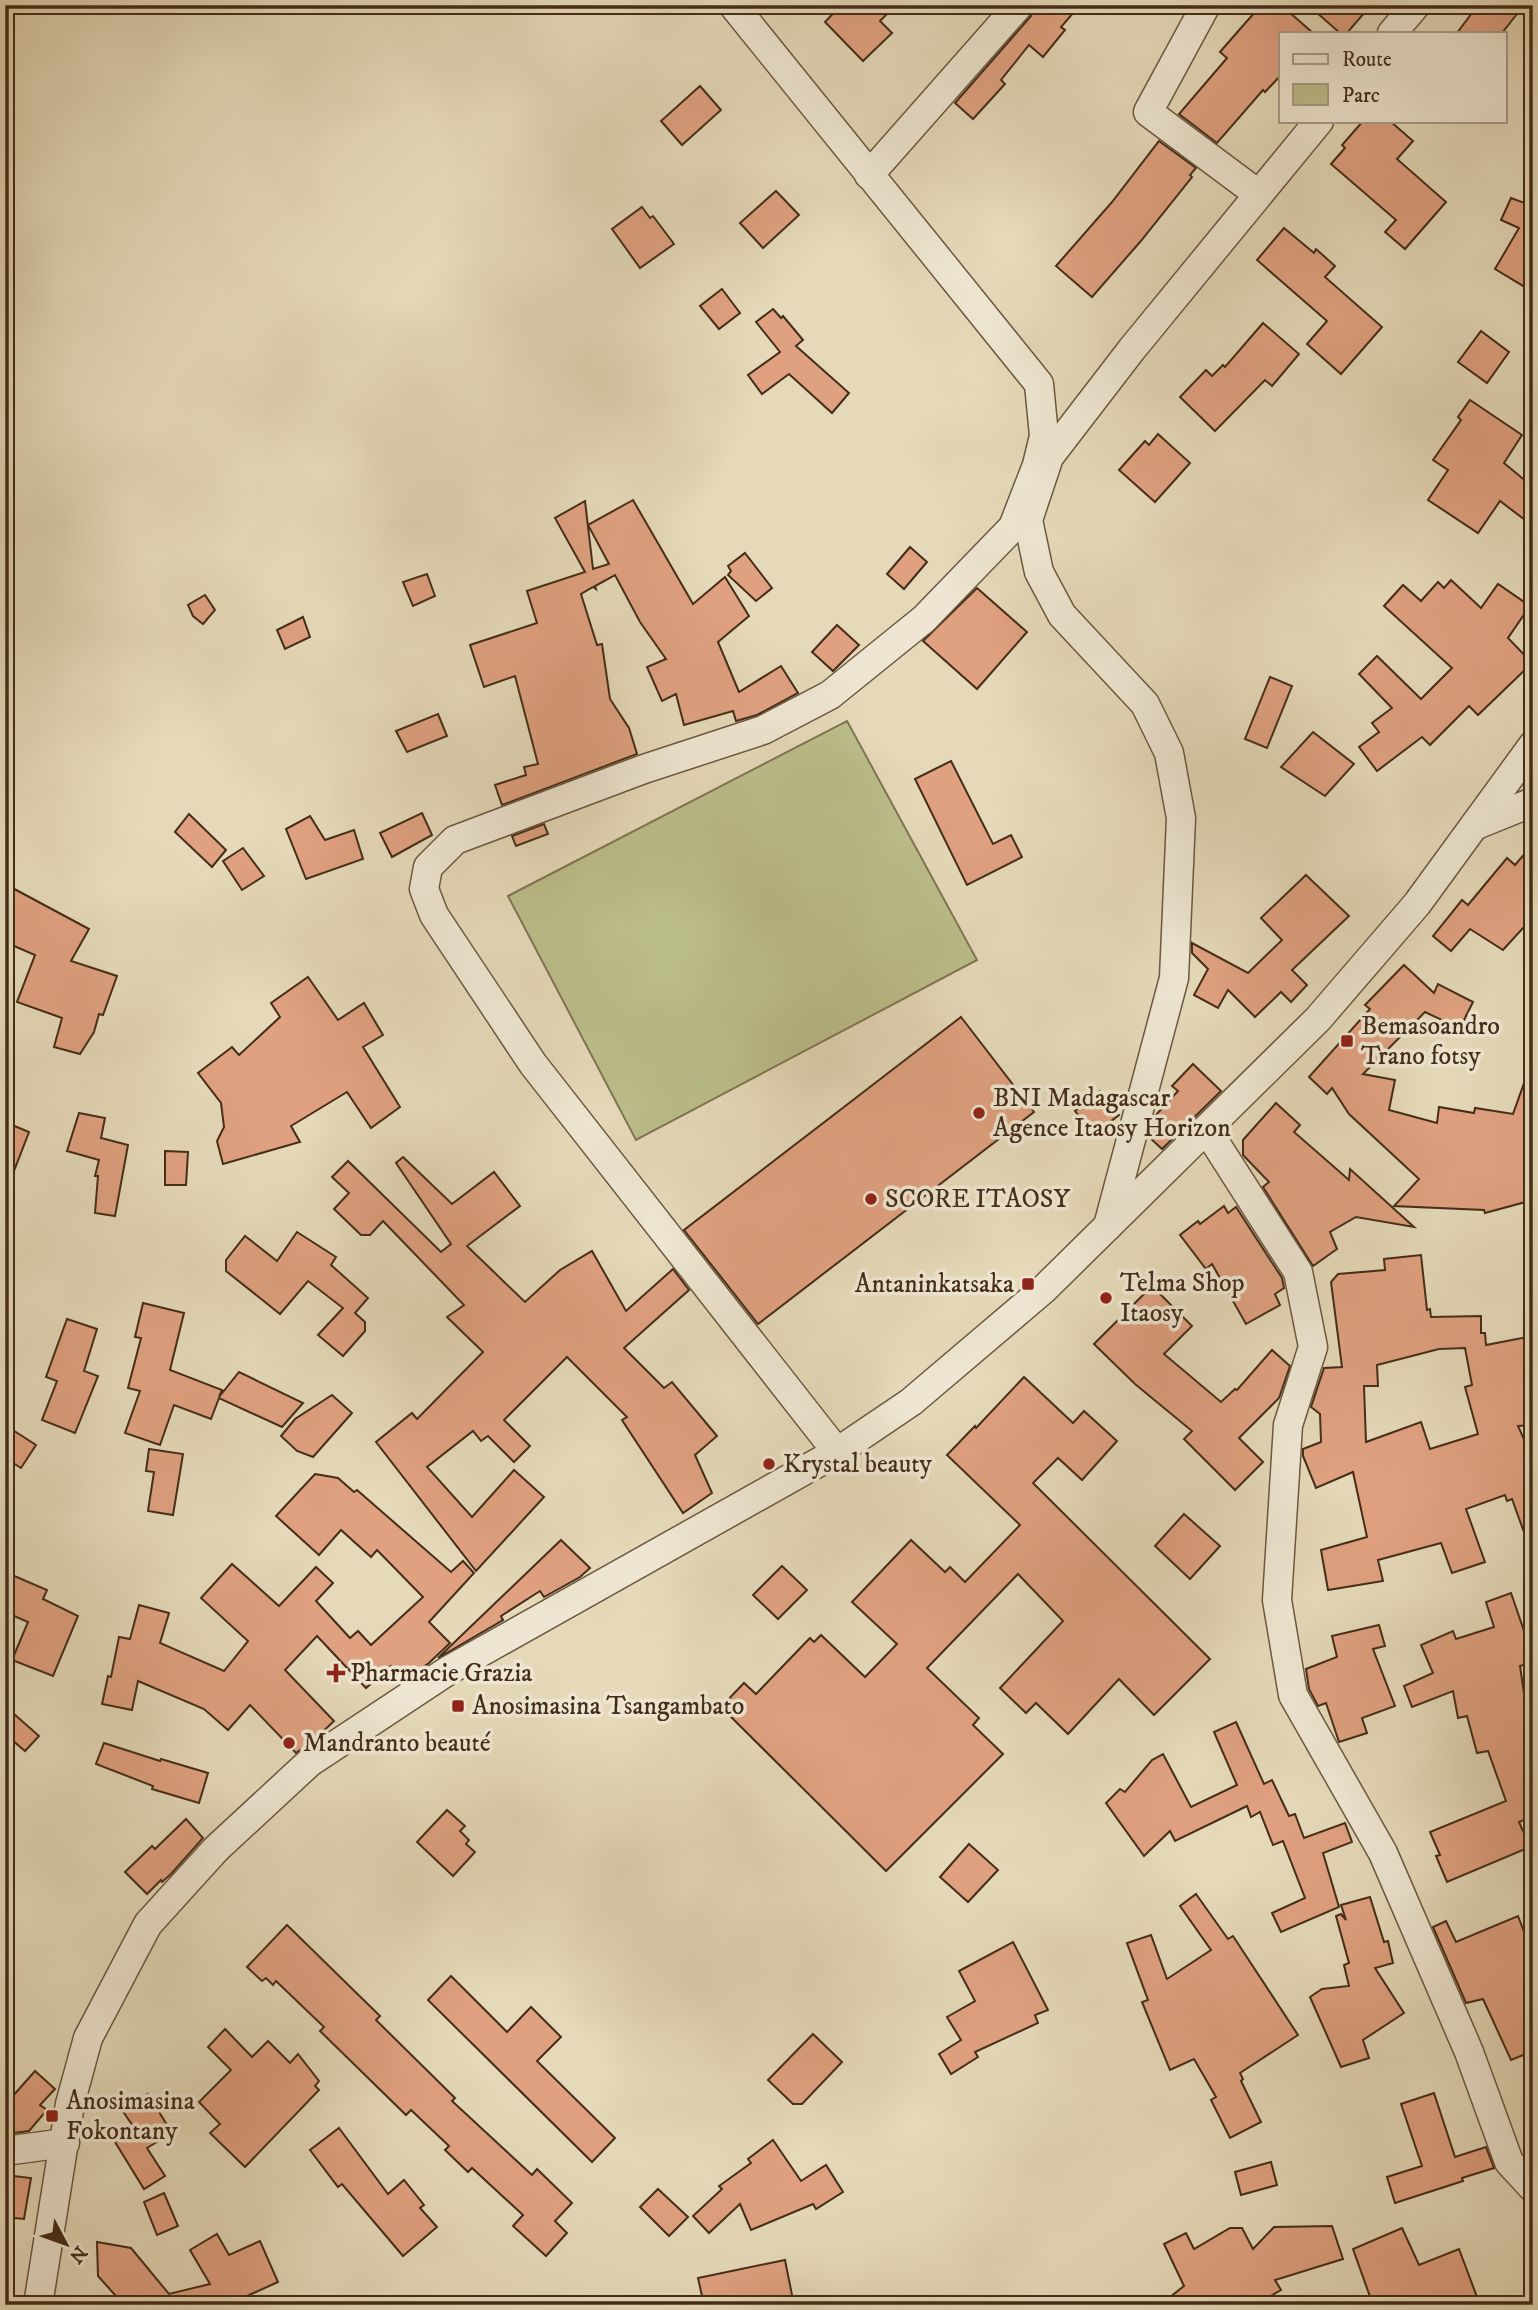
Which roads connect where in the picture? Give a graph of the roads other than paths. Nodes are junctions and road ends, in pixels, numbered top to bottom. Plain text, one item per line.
1 (733, 5) edge
2 (1019, 5) edge
3 (1206, 5) edge
4 (1416, 5) edge
5 (1393, 32) edge
6 (1318, 122) edge
7 (869, 175) junction
8 (1258, 194) junction
9 (1533, 746) edge
10 (1533, 802) edge
11 (1474, 826) junction
12 (1207, 1130) junction
13 (1108, 1229) junction
14 (837, 1452) junction
15 (65, 2143) junction
16 (5, 2151) edge
17 (1533, 2188) edge
18 (38, 2305) edge

1 - 7 street
2 - 7 street
3 - 8 street
4 - 5 street
6 - 8 street
7 - 14 street
8 - 13 street
9 - 11 street
10 - 11 street
11 - 12 street
12 - 13 street
12 - 17 street
13 - 14 street
14 - 15 street
15 - 16 street
15 - 18 street

